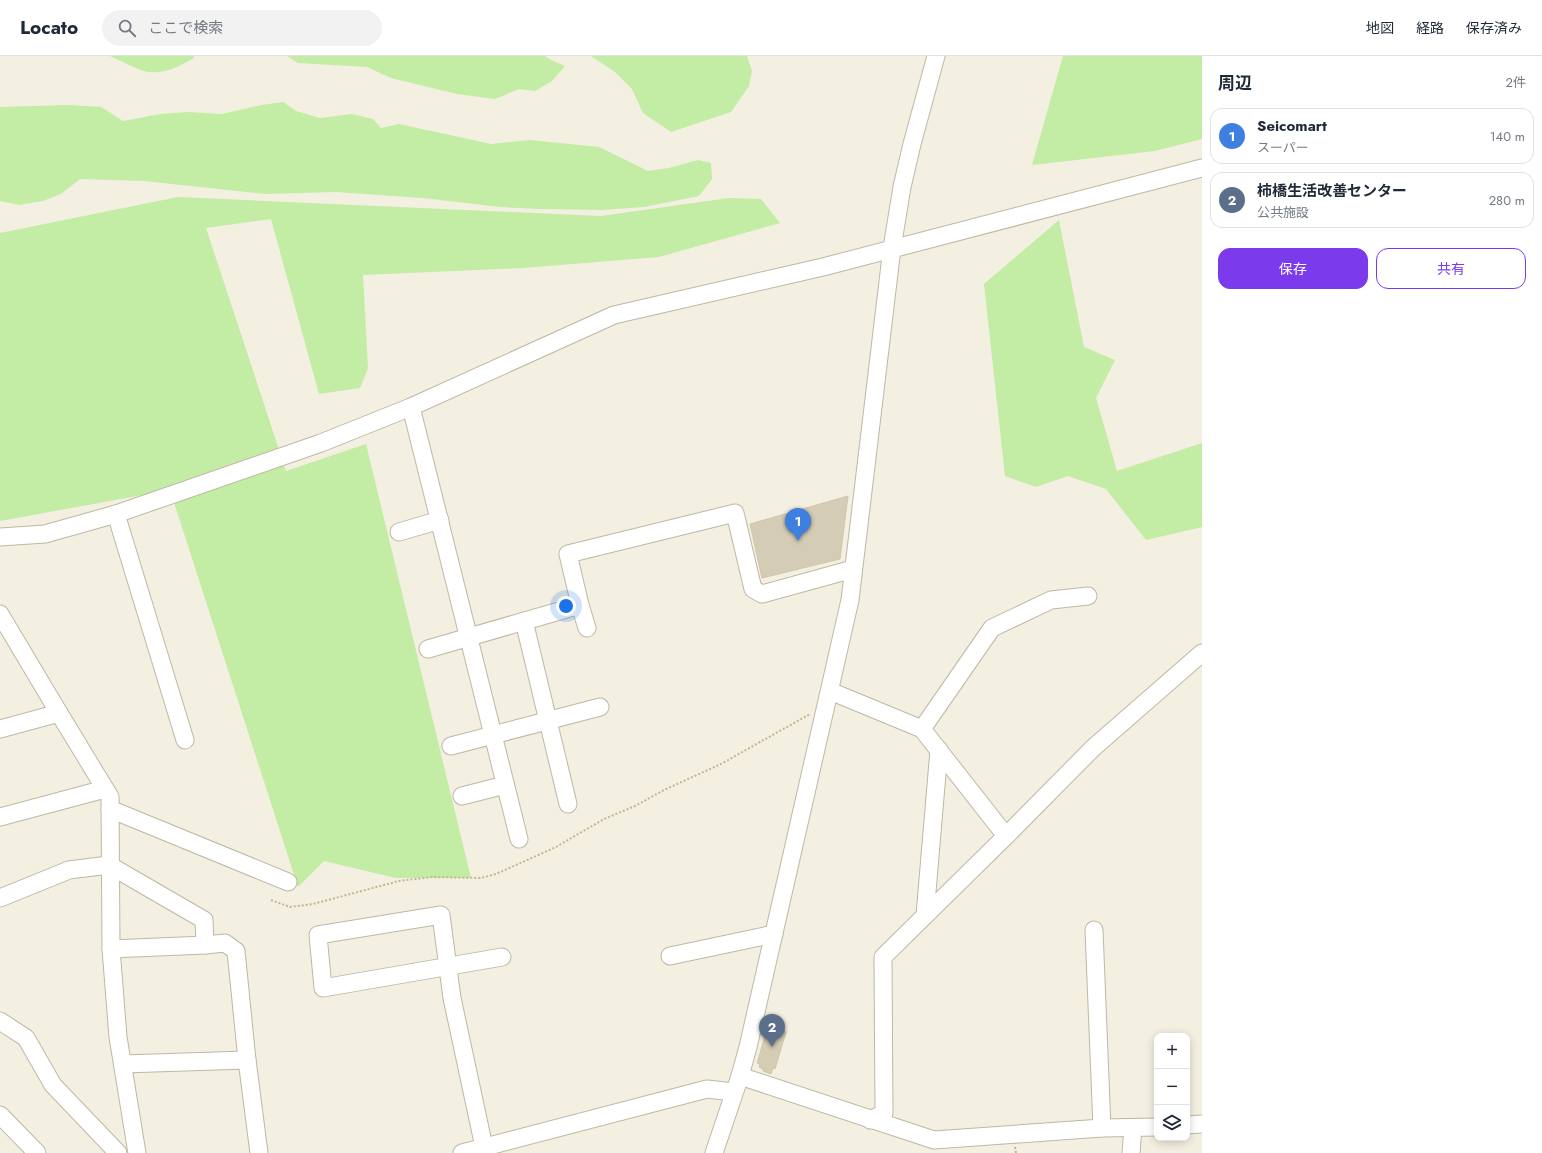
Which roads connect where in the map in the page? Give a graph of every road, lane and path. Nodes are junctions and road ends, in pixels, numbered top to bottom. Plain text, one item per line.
1 (936, 56) edge
2 (1202, 168) edge
3 (892, 248) junction
4 (411, 407) junction
5 (116, 514) junction
6 (440, 520) junction
7 (399, 532) dead end
8 (0, 536) edge
9 (854, 569) junction
10 (1088, 596) dead end
11 (580, 605) junction
12 (0, 614) edge
13 (524, 621) junction
14 (587, 628) dead end
15 (469, 637) junction
16 (428, 649) dead end
17 (1202, 653) edge
18 (828, 697) junction
19 (600, 707) dead end
20 (59, 713) junction
21 (549, 721) junction
22 (0, 728) edge
23 (922, 729) junction
24 (493, 736) junction
25 (185, 740) dead end
26 (451, 746) dead end
27 (939, 750) junction
28 (505, 785) junction
29 (105, 789) junction
30 (462, 796) dead end
31 (568, 804) dead end
32 (110, 809) junction
33 (0, 817) edge
34 (1006, 836) junction
35 (519, 839) dead end
36 (109, 865) junction
37 (288, 882) dead end
38 (0, 898) edge
39 (271, 900) dead end
40 (925, 915) junction
41 (1094, 930) dead end
42 (774, 934) junction
43 (205, 946) junction
44 (111, 949) junction
45 (670, 956) dead end
46 (502, 957) dead end
47 (448, 967) junction
48 (0, 1021) edge
49 (247, 1060) junction
50 (123, 1064) junction
51 (737, 1084) junction
52 (0, 1115) edge
53 (870, 1120) junction
54 (1202, 1124) edge
55 (1190, 1125) edge
56 (1154, 1127) edge
57 (1102, 1128) junction
58 (1133, 1128) junction
59 (484, 1147) junction
60 (37, 1153) edge
61 (118, 1153) edge
62 (137, 1153) edge
63 (259, 1153) edge
64 (462, 1153) edge
65 (714, 1153) edge
66 (1131, 1153) edge

1 - 3 street
2 - 3 street
3 - 4 street
3 - 9 street
4 - 5 street
4 - 6 street
5 - 8 street
5 - 25 street
6 - 7 street
6 - 15 street
9 - 11 street
9 - 18 street
10 - 23 street
11 - 13 street
11 - 14 street
12 - 20 street
13 - 15 street
13 - 21 street
15 - 16 street
15 - 24 street
17 - 34 street
18 - 23 street
18 - 39 path
18 - 42 street
19 - 21 street
20 - 22 street
20 - 29 street
21 - 24 street
21 - 31 street
23 - 27 street
24 - 26 street
24 - 28 street
27 - 34 street
27 - 40 street
28 - 30 street
28 - 35 street
29 - 32 street
29 - 33 street
32 - 36 street
32 - 37 street
34 - 40 street
36 - 38 street
36 - 43 street
36 - 44 street
40 - 53 street
41 - 57 street
42 - 45 street
42 - 51 street
43 - 44 street
43 - 49 street
44 - 50 street
46 - 47 street
47 - 47 street
47 - 59 street
48 - 61 street
49 - 50 street
49 - 63 street
50 - 62 street
51 - 53 street
51 - 59 street
51 - 65 street
52 - 60 street
53 - 57 street
54 - 55 street
56 - 58 street
57 - 58 street
58 - 66 street
59 - 64 street

